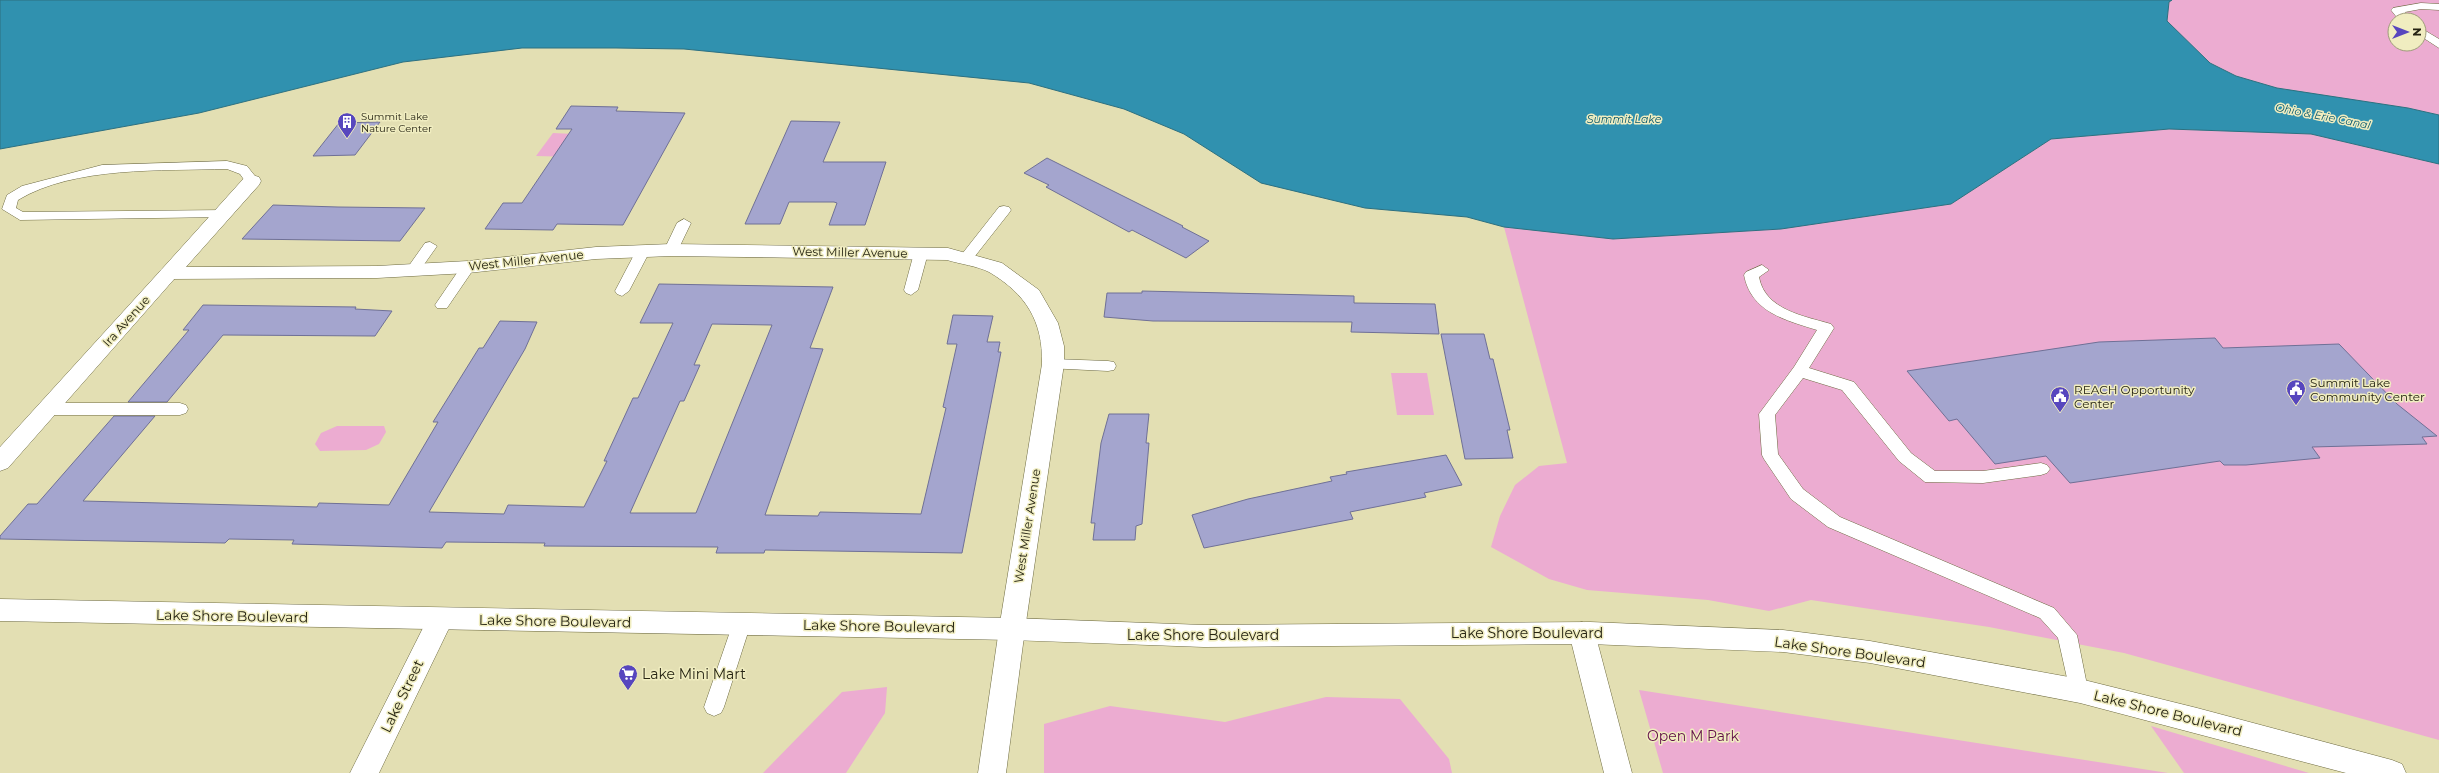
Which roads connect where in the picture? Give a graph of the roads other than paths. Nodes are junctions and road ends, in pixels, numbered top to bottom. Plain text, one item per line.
1 (2395, 5) edge
2 (2439, 7) edge
3 (2427, 32) edge
4 (2439, 34) edge
5 (2427, 36) edge
6 (2439, 44) edge
7 (252, 181) joint
8 (1004, 210) dead end
9 (223, 212) junction
10 (684, 223) dead end
11 (430, 246) dead end
12 (671, 250) junction
13 (643, 251) junction
14 (921, 253) junction
15 (967, 257) junction
16 (468, 266) junction
17 (413, 270) junction
18 (1762, 270) dead end
19 (169, 273) junction
20 (622, 290) dead end
21 (911, 290) dead end
22 (442, 305) dead end
23 (1053, 364) junction
24 (1108, 366) dead end
25 (1800, 371) junction
26 (46, 409) junction
27 (180, 409) dead end
28 (0, 462) edge
29 (2041, 469) dead end
30 (0, 610) edge
31 (440, 620) junction
32 (742, 623) junction
33 (1012, 630) junction
34 (1582, 633) junction
35 (2078, 690) junction
36 (714, 707) dead end
37 (364, 773) edge
38 (992, 773) edge
39 (1618, 773) edge
40 (2392, 773) edge

1 - 2 lane
3 - 4 lane
5 - 6 lane
7 - 9 street, Ira Avenue
7 - 9 lane
8 - 15 lane
9 - 19 street, Ira Avenue
10 - 12 lane
11 - 17 lane
12 - 13 street, West Miller Avenue
12 - 14 street, West Miller Avenue
13 - 16 street, West Miller Avenue
13 - 20 lane
14 - 15 street, West Miller Avenue
14 - 21 lane
15 - 23 street, West Miller Avenue
16 - 17 street, West Miller Avenue
16 - 22 lane
17 - 19 street, West Miller Avenue
18 - 25 lane
19 - 26 street, Ira Avenue
23 - 24 lane
23 - 33 street, West Miller Avenue
25 - 29 lane
25 - 35 lane
26 - 27 lane
26 - 28 street, Ira Avenue
30 - 31 street, Lake Shore Boulevard
31 - 32 street, Lake Shore Boulevard
31 - 37 street, Lake Street
32 - 33 street, Lake Shore Boulevard
32 - 36 lane
33 - 34 street, Lake Shore Boulevard
33 - 38 street, West Miller Avenue
34 - 35 street, Lake Shore Boulevard
34 - 39 street
35 - 40 street, Lake Shore Boulevard

